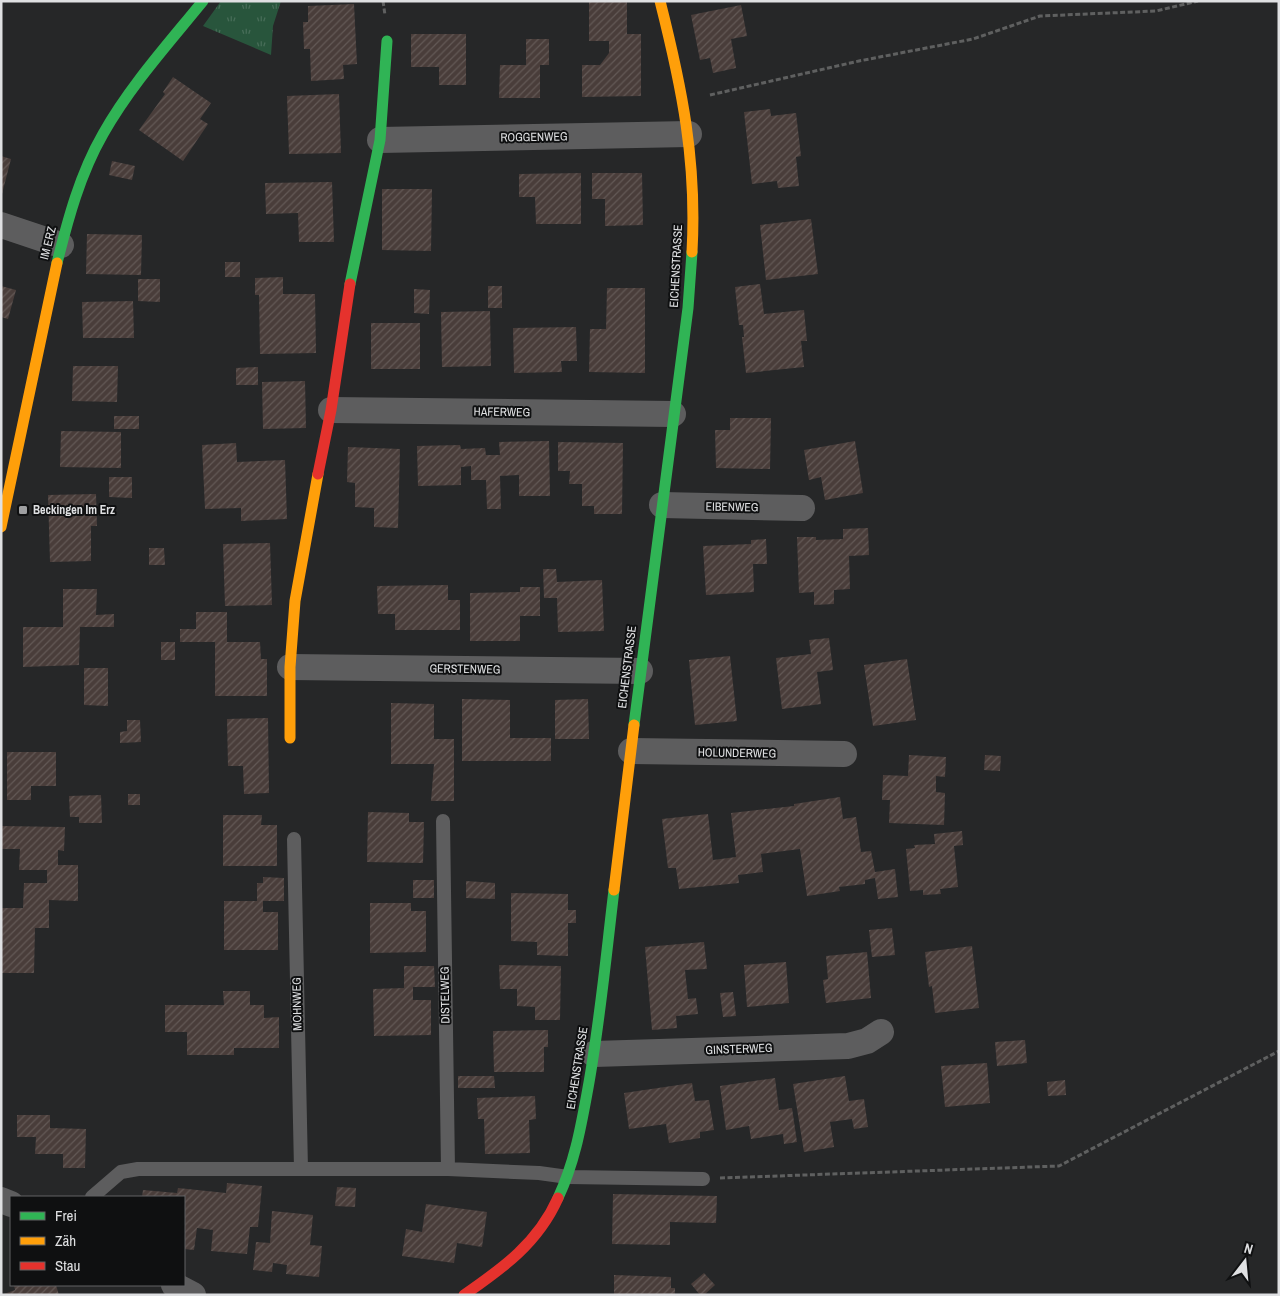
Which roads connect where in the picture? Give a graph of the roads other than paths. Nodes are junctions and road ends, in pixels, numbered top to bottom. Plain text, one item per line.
1 (203, 1) edge
2 (660, 1) edge
3 (387, 41) dead end
4 (689, 134) junction
5 (380, 140) junction
6 (1, 225) edge
7 (61, 245) junction
8 (331, 410) junction
9 (674, 414) junction
10 (662, 506) junction
11 (802, 508) dead end
12 (1, 527) edge
13 (290, 668) junction
14 (640, 672) junction
15 (290, 738) dead end
16 (631, 751) junction
17 (844, 754) dead end
18 (443, 822) dead end
19 (294, 839) dead end
20 (882, 1032) dead end
21 (594, 1054) junction
22 (301, 1169) junction
23 (448, 1169) junction
24 (568, 1177) junction
25 (703, 1179) road end
26 (93, 1196) edge
27 (176, 1286) edge
28 (479, 1290) edge
29 (193, 1295) edge

1 - 7 street, IM ERZ
2 - 4 street, EICHENSTRASSE
3 - 5 street
4 - 5 street, ROGGENWEG
4 - 9 street, EICHENSTRASSE
5 - 8 street
6 - 7 street
7 - 12 street, IM ERZ
8 - 9 street, HAFERWEG
8 - 13 street
9 - 10 street, EICHENSTRASSE
10 - 11 street, EIBENWEG
10 - 14 street, EICHENSTRASSE
13 - 14 street, GERSTENWEG
13 - 15 street
14 - 16 street, EICHENSTRASSE
16 - 17 street, HOLUNDERWEG
16 - 21 street, EICHENSTRASSE
18 - 23 lane, DISTELWEG
19 - 22 lane, MOHNWEG
20 - 21 street, GINSTERWEG
21 - 24 street, EICHENSTRASSE
22 - 23 lane
22 - 26 lane
23 - 24 lane
24 - 25 lane
24 - 28 street, EICHENSTRASSE
27 - 29 street

